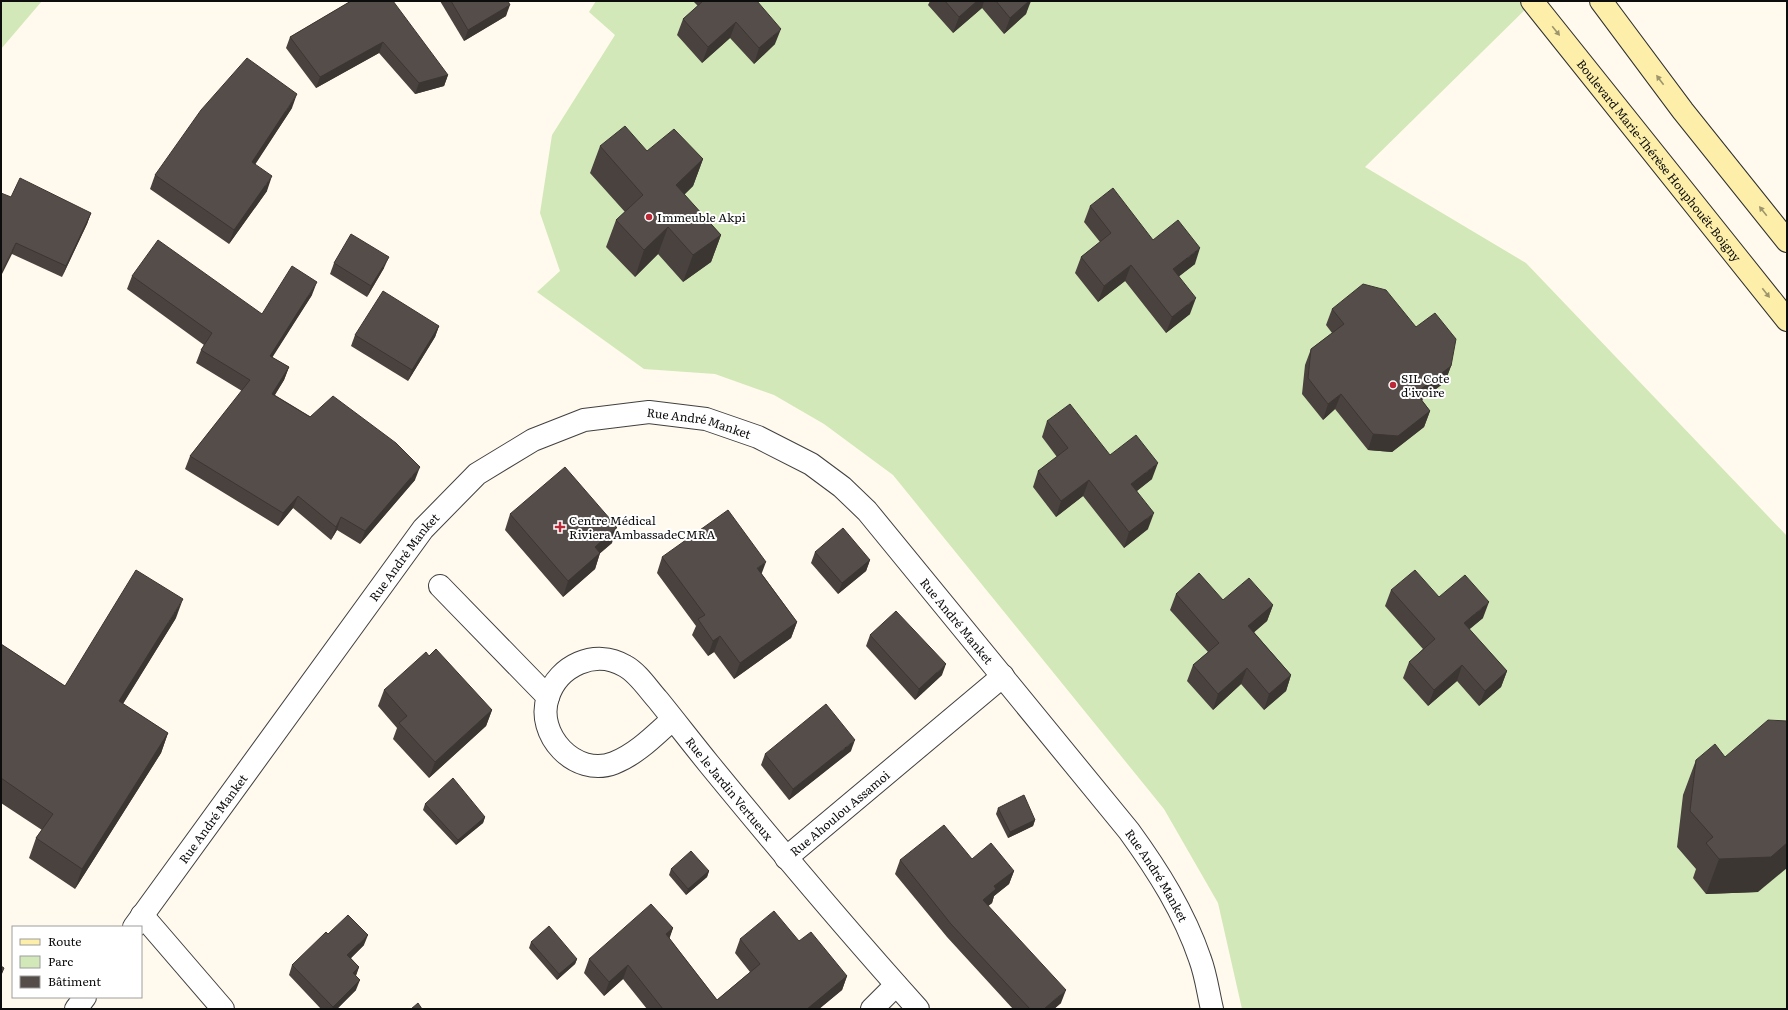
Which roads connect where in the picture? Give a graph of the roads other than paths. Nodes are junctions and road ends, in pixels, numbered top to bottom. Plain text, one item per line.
1 (1532, 1) edge
2 (1601, 1) edge
3 (1787, 241) edge
4 (1787, 320) edge
5 (440, 586) dead end
6 (1003, 676) junction
7 (548, 697) junction
8 (673, 719) junction
9 (786, 858) junction
10 (138, 921) edge
11 (896, 985) junction
12 (84, 998) edge
13 (76, 1009) edge
14 (223, 1009) edge
15 (872, 1009) edge
16 (918, 1009) edge
17 (1212, 1009) edge

1 -> 4 main road, Boulevard Marie-Thérèse Houphouët-Boigny
3 -> 2 main road
5 - 7 street
6 - 9 street, Rue Ahoulou Assamoi
6 - 10 street, Rue André Manket
6 - 17 street, Rue André Manket
7 - 8 street, Rue le Jardin Vertueux
7 - 8 street, Rue le Jardin Vertueux
8 - 9 street, Rue le Jardin Vertueux
9 - 11 street, Rue Ahoulou Assamoi
10 - 14 street
11 - 15 street
11 - 16 street, Rue Ahoulou Assamoi
12 - 13 street

